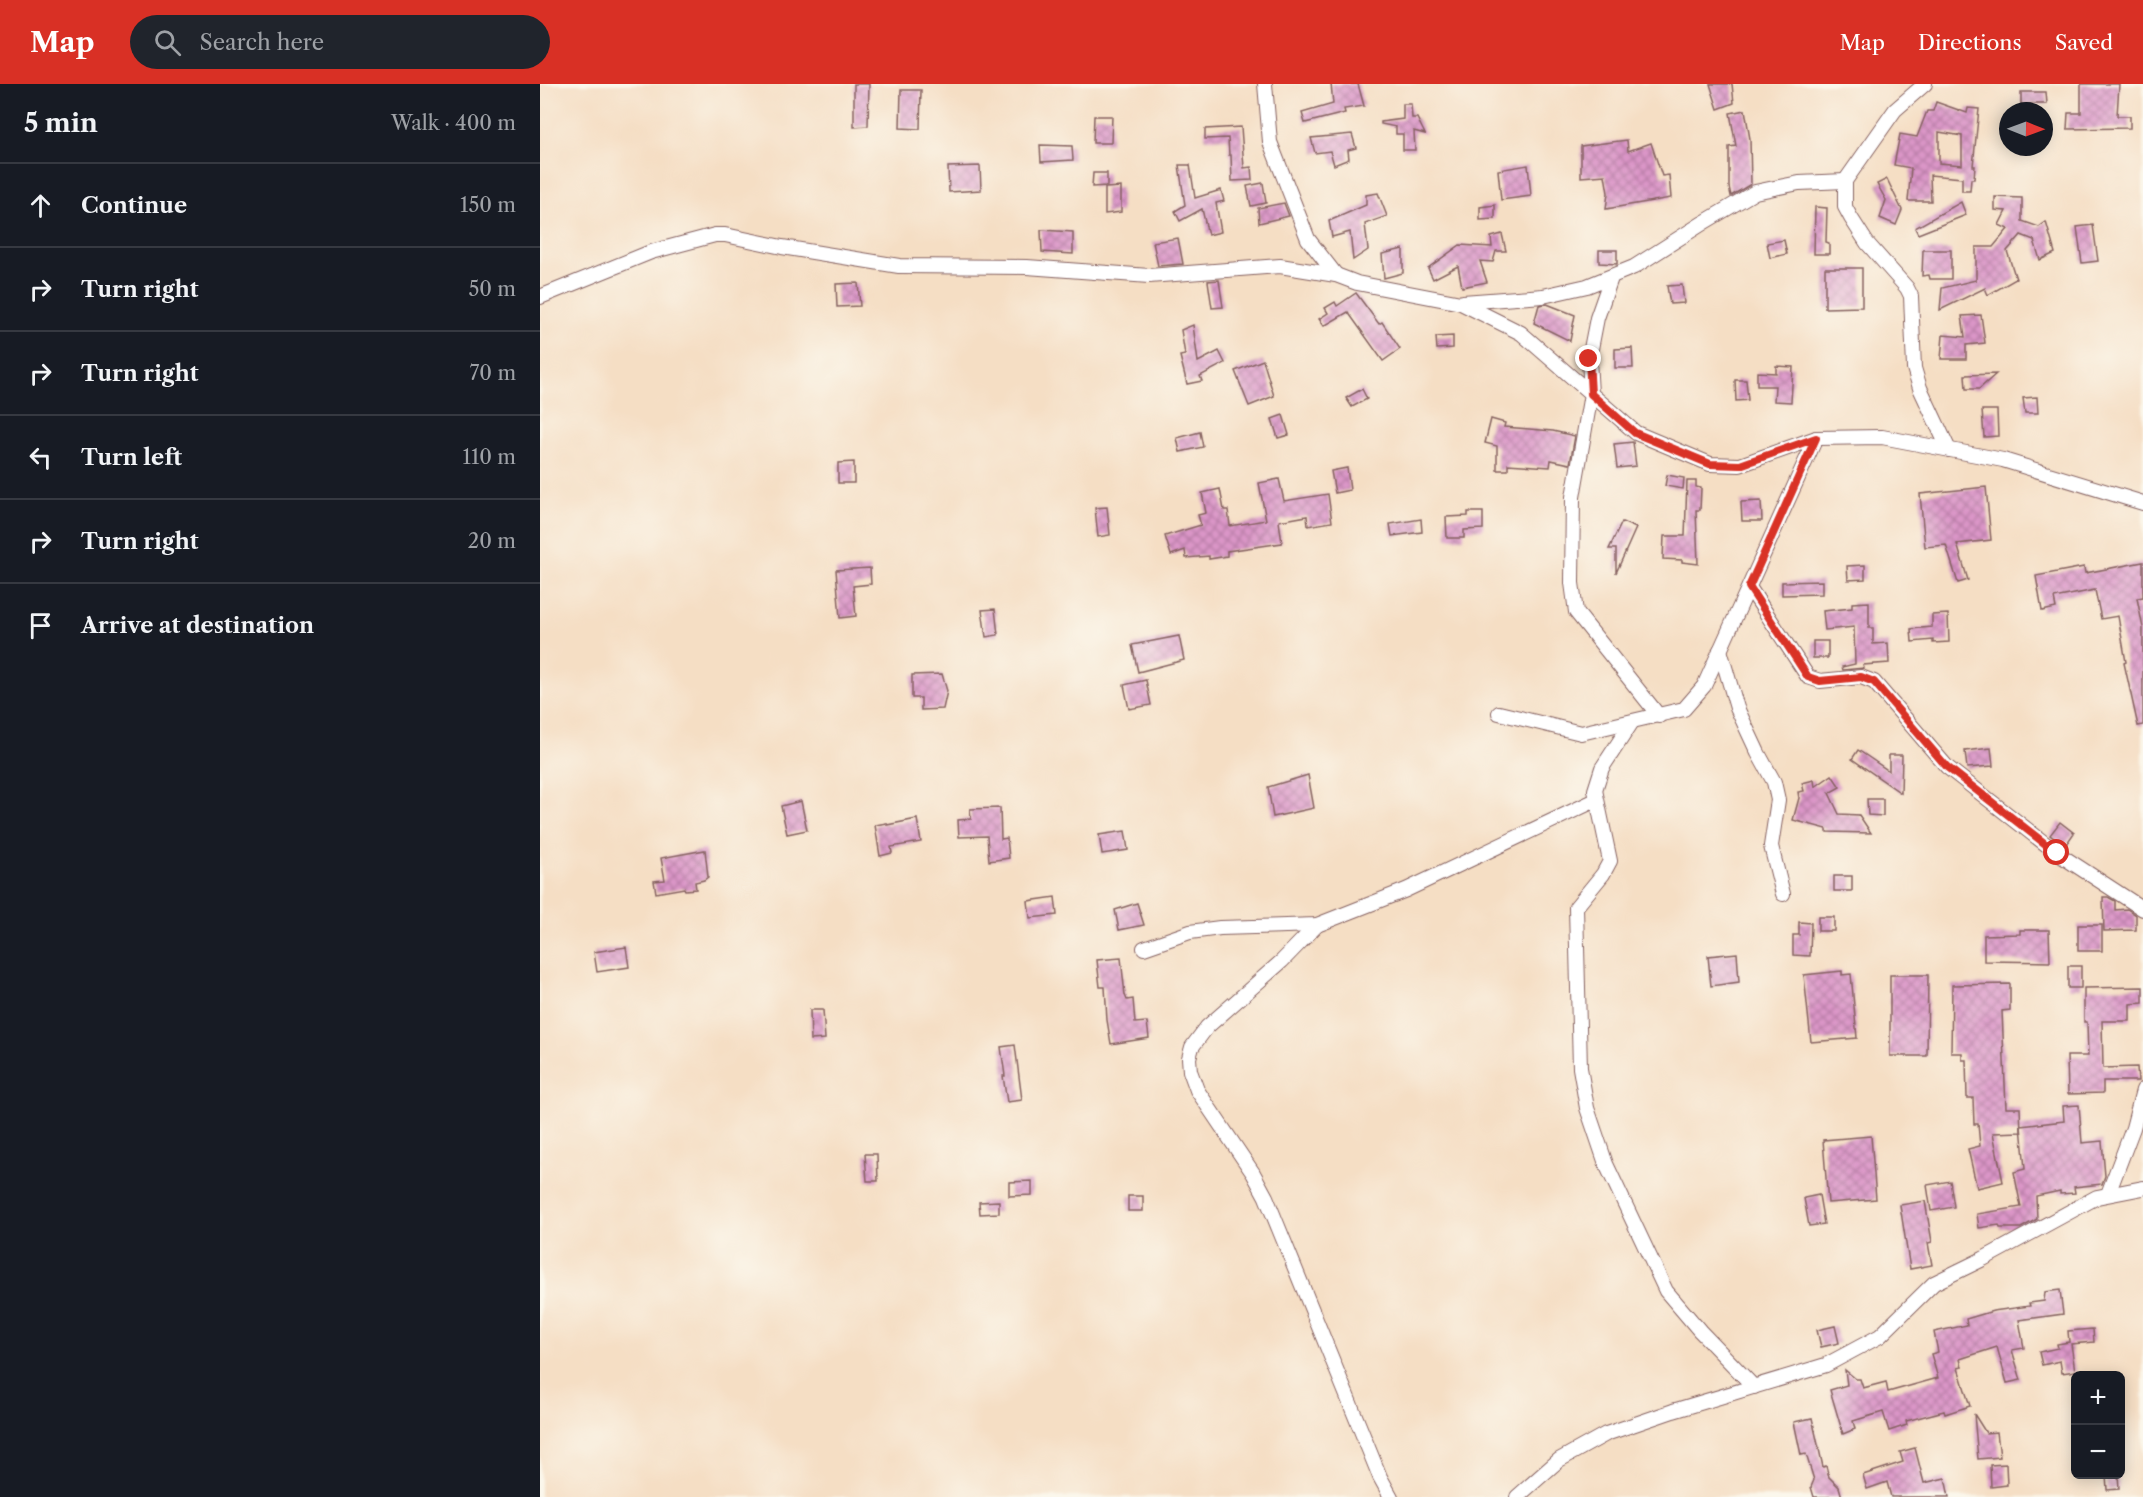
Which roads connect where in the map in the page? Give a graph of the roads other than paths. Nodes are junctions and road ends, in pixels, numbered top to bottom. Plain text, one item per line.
1 (1265, 84) edge
2 (1925, 84) edge
3 (1845, 181) junction
4 (1336, 275) junction
5 (1611, 278) junction
6 (540, 297) edge
7 (1461, 303) junction
8 (1591, 394) junction
9 (1816, 438) junction
10 (1949, 450) junction
11 (2143, 503) edge
12 (1749, 587) junction
13 (1720, 650) junction
14 (1499, 713) dead end
15 (1659, 716) junction
16 (1632, 722) junction
17 (1596, 800) junction
18 (1783, 894) dead end
19 (2143, 909) edge
20 (1317, 925) junction
21 (1144, 948) dead end
22 (2143, 1090) edge
23 (2143, 1188) edge
24 (2108, 1194) junction
25 (1754, 1387) junction
26 (1391, 1497) edge
27 (1517, 1497) edge

1 - 4 street
2 - 3 street
3 - 5 street
3 - 10 street
4 - 6 street
4 - 7 street
5 - 7 street
5 - 8 street
7 - 8 street
8 - 9 street
8 - 15 street
9 - 10 street
9 - 12 street
10 - 11 street
12 - 13 street
12 - 19 street
13 - 15 street
13 - 18 street
14 - 16 street
15 - 16 street
16 - 17 street
17 - 20 street
17 - 25 street
20 - 21 street
20 - 26 street
22 - 24 street
23 - 24 street
24 - 25 street
25 - 27 street

